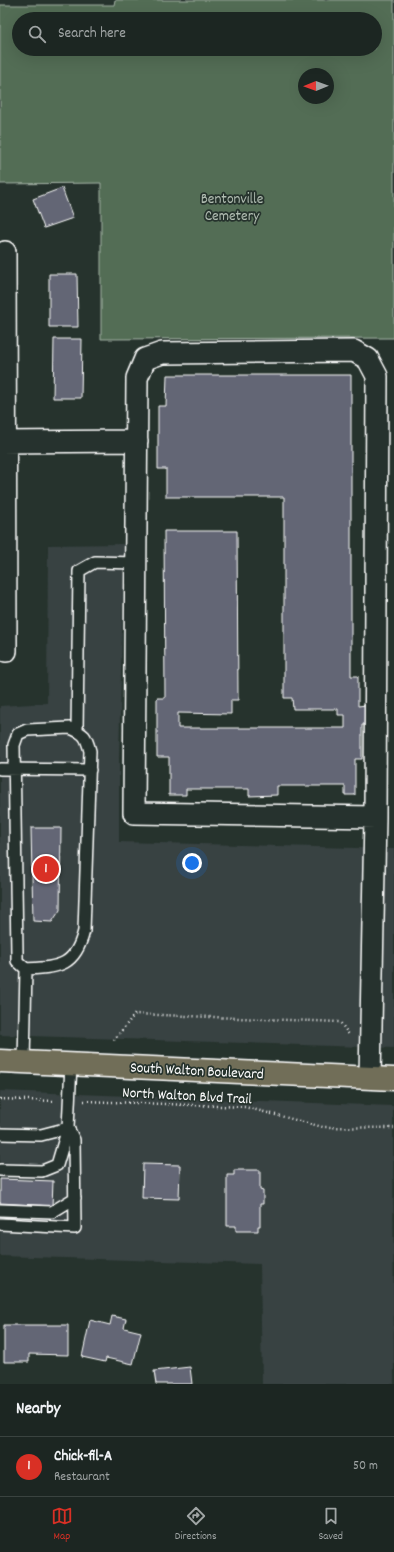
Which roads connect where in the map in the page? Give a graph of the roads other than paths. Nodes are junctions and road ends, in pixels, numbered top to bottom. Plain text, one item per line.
1 (5, 252) dead end
2 (137, 441) junction
3 (3, 442) edge
4 (136, 563) junction
5 (6, 651) dead end
6 (77, 731) junction
7 (0, 769) edge
8 (14, 769) junction
9 (90, 770) junction
10 (375, 817) junction
11 (26, 969) junction
12 (0, 1061) edge
13 (24, 1062) junction
14 (71, 1064) junction
15 (370, 1078) junction
16 (394, 1079) edge
17 (68, 1128) junction
18 (0, 1134) edge
19 (0, 1170) edge
20 (75, 1198) junction
21 (0, 1210) edge
22 (0, 1224) edge

1 - 3 street
2 - 3 street
2 - 4 street
2 - 10 street
3 - 5 street
4 - 6 lane
4 - 10 street
6 - 8 lane
6 - 9 lane
7 - 8 lane
8 - 9 lane
8 - 11 lane
9 - 11 lane
10 - 15 street
11 - 13 lane
12 - 13 main road, South Walton Boulevard
13 - 14 main road, South Walton Boulevard
14 - 15 main road, South Walton Boulevard
14 - 17 lane
15 - 16 main road, South Walton Boulevard
17 - 18 lane
17 - 19 lane
17 - 20 lane
20 - 21 lane
20 - 22 lane

